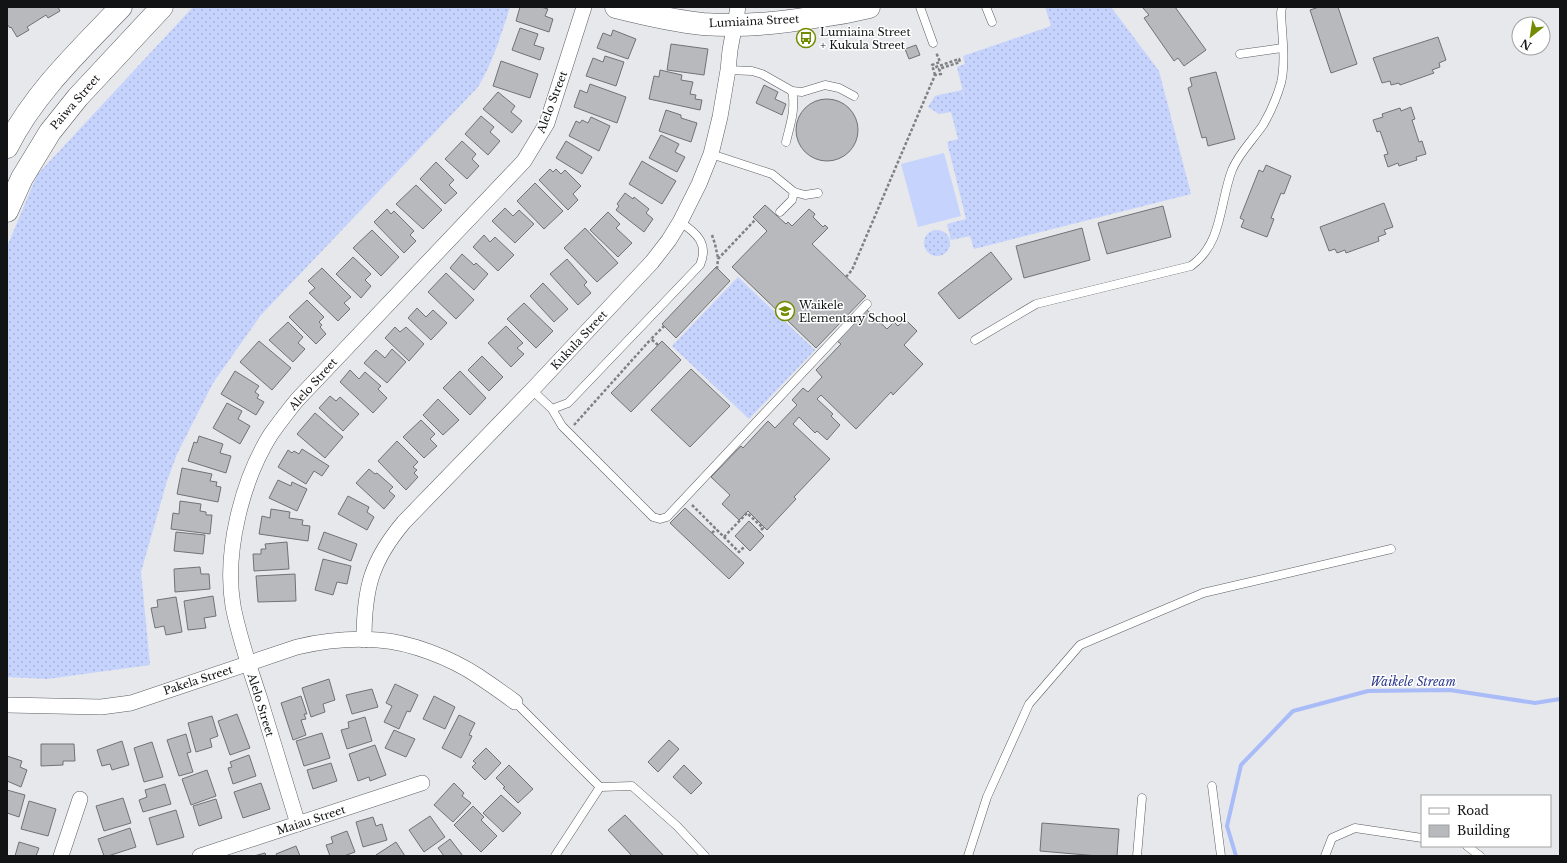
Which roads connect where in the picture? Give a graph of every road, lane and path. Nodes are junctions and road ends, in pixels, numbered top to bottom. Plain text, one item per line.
1 (121, 7) edge
2 (162, 7) edge
3 (584, 7) edge
4 (616, 7) edge
5 (869, 7) edge
6 (920, 7) edge
7 (986, 7) edge
8 (1282, 7) edge
9 (736, 16) edge
10 (992, 22) dead end
11 (933, 43) joint
12 (1282, 48) junction
13 (1240, 54) dead end
14 (933, 68) junction
15 (728, 70) junction
16 (935, 75) junction
17 (792, 91) junction
18 (854, 96) dead end
19 (786, 142) dead end
20 (7, 147) edge
21 (711, 154) junction
22 (794, 192) junction
23 (818, 193) dead end
24 (7, 211) edge
25 (780, 212) dead end
26 (756, 220) dead end
27 (680, 222) junction
28 (712, 235) dead end
29 (718, 259) junction
30 (717, 269) dead end
31 (846, 276) dead end
32 (867, 304) dead end
33 (664, 326) dead end
34 (651, 339) junction
35 (975, 340) dead end
36 (658, 345) dead end
37 (532, 390) junction
38 (552, 409) junction
39 (579, 430) dead end
40 (696, 500) dead end
41 (716, 529) junction
42 (759, 532) dead end
43 (712, 533) dead end
44 (724, 537) junction
45 (745, 546) dead end
46 (737, 549) junction
47 (1391, 549) dead end
48 (733, 553) dead end
49 (364, 640) junction
50 (248, 664) junction
51 (515, 702) joint
52 (7, 705) edge
53 (422, 783) dead end
54 (1212, 786) dead end
55 (600, 787) junction
56 (1142, 798) dead end
57 (80, 799) dead end
58 (298, 824) junction
59 (1421, 838) edge
60 (1468, 847) edge
61 (61, 856) edge
62 (200, 856) edge
63 (555, 856) edge
64 (705, 856) edge
65 (968, 856) edge
66 (1136, 856) edge
67 (1221, 856) edge
68 (1325, 856) edge
69 (1480, 856) edge

1 - 20 street
2 - 24 street, Paiwa Street
3 - 50 street, Alelo Street
4 - 9 street, Lumiaina Street
5 - 9 street, Lumiaina Street
6 - 11 lane
7 - 10 lane
8 - 12 lane
9 - 15 street, Kukula Street
11 - 14 path
12 - 13 lane
12 - 35 lane
14 - 16 path
14 - 16 path
15 - 17 lane
15 - 21 street, Kukula Street
16 - 31 path
17 - 18 lane
17 - 19 lane
21 - 22 lane
21 - 27 street, Kukula Street
22 - 23 lane
22 - 25 lane
26 - 29 path
27 - 37 street, Kukula Street
27 - 38 lane
28 - 29 path
29 - 30 path
32 - 38 lane
33 - 34 path
34 - 36 path
34 - 39 path
37 - 38 lane
37 - 49 street, Kukula Street
40 - 41 path
41 - 43 path
41 - 44 path
42 - 44 path
44 - 46 path
45 - 46 path
46 - 48 path
47 - 65 lane
49 - 50 street, Pakela Street
49 - 51 street, Pakela Street
50 - 52 street, Pakela Street
50 - 58 street, Alelo Street
51 - 55 lane
53 - 58 street, Maiau Street
54 - 67 lane
55 - 63 lane
55 - 64 lane
56 - 66 lane
57 - 61 street
58 - 62 street, Maiau Street
59 - 68 lane
60 - 69 lane

